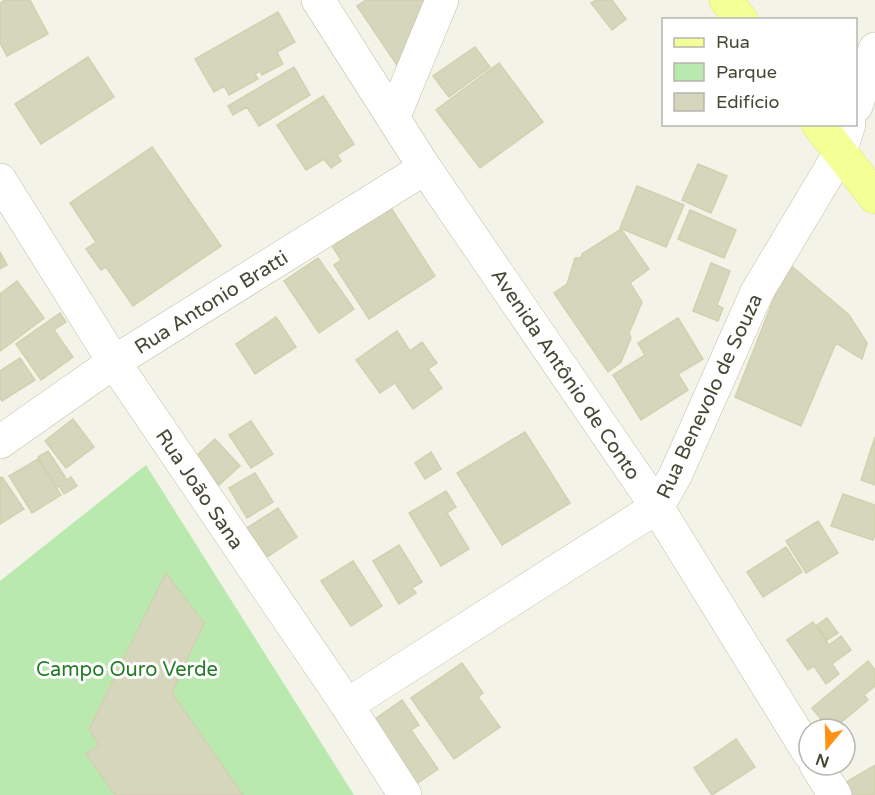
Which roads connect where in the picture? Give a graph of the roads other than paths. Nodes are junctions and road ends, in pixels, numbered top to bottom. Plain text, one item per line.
1 (318, 0) edge
2 (442, 0) edge
3 (726, 0) edge
4 (740, 18) edge
5 (875, 49) edge
6 (857, 100) edge
7 (394, 116) junction
8 (821, 126) edge
9 (844, 139) edge
10 (425, 168) junction
11 (0, 180) edge
12 (875, 197) edge
13 (114, 362) junction
14 (0, 442) edge
15 (657, 507) junction
16 (346, 705) junction
17 (797, 734) edge
18 (824, 777) edge
19 (405, 795) edge
20 (835, 795) edge

1 - 7 street, Avenida Antônio de Conto
2 - 7 street
3 - 4 main road
5 - 6 street
7 - 10 street, Avenida Antônio de Conto
8 - 9 main road
9 - 12 main road
9 - 15 street, Rua Benevolo de Souza
10 - 13 street, Rua Antonio Bratti
10 - 15 street, Avenida Antônio de Conto
11 - 13 street, Rua João Sana
13 - 14 street, Rua Antonio Bratti
13 - 16 street, Rua João Sana
15 - 16 street, Rua Benevolo de Souza
15 - 17 street, Avenida Antônio de Conto
16 - 19 street, Rua João Sana
18 - 20 street

